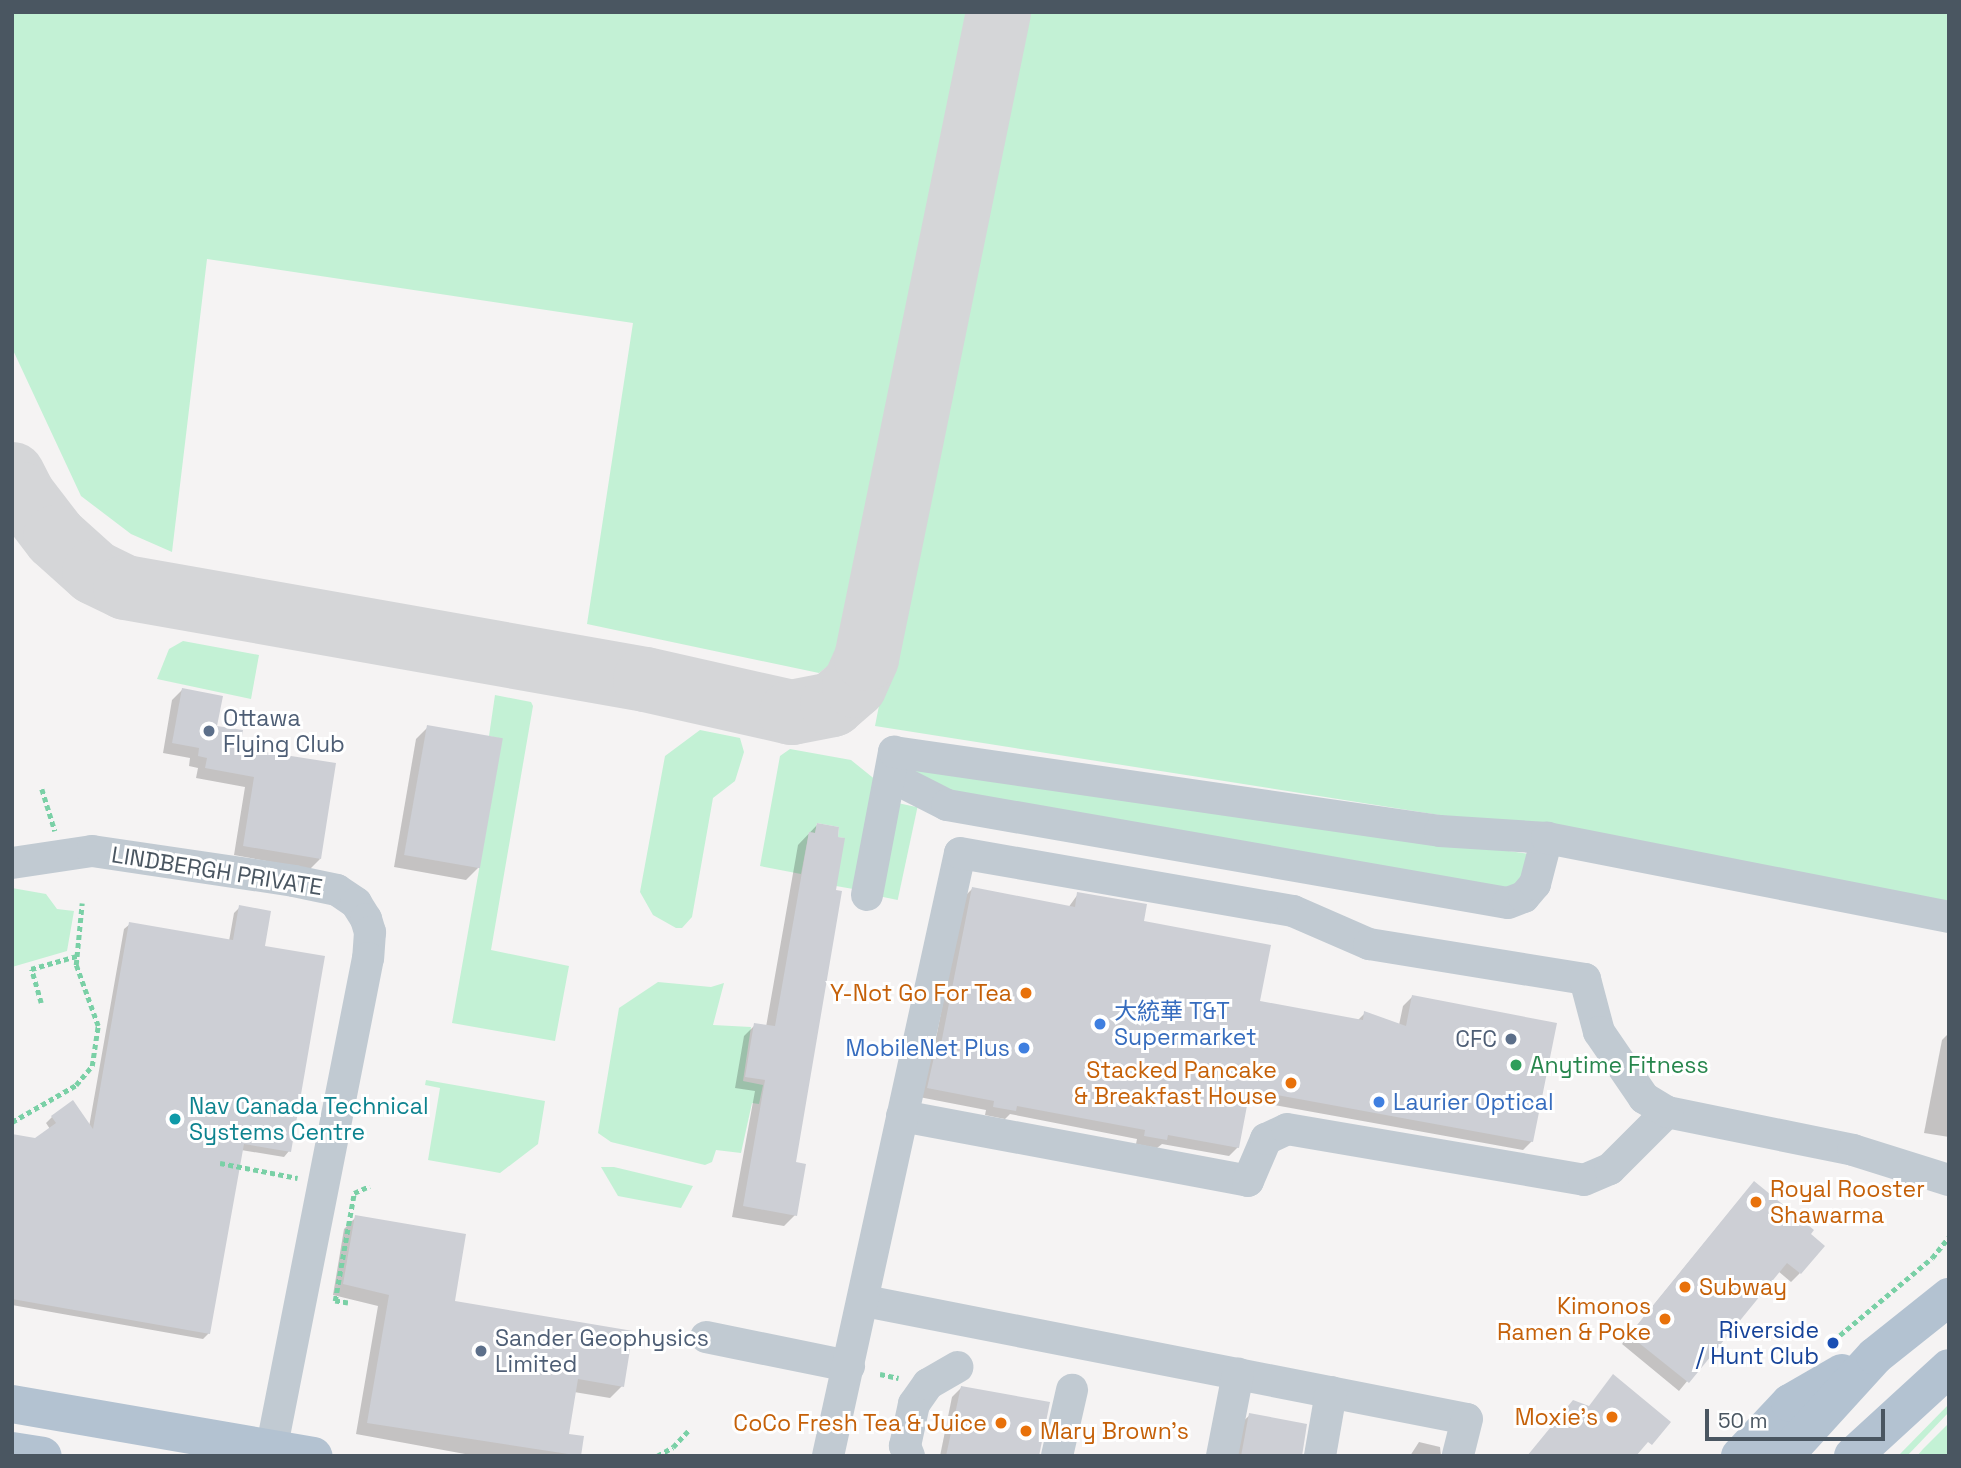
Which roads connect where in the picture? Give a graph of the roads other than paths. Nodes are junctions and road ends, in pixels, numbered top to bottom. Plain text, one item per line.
1 (884, 758) junction
2 (1548, 838) junction
3 (12, 863) edge
4 (867, 895) dead end
5 (1949, 917) edge
6 (1667, 1112) junction
7 (902, 1116) junction
8 (1949, 1180) edge
9 (1949, 1297) edge
10 (865, 1301) junction
11 (706, 1337) dead end
12 (1875, 1356) junction
13 (849, 1366) junction
14 (957, 1367) dead end
15 (1949, 1368) edge
16 (1238, 1374) junction
17 (1072, 1390) dead end
18 (1331, 1392) junction
19 (12, 1404) edge
20 (12, 1451) edge
21 (271, 1452) edge
22 (43, 1456) edge
23 (314, 1456) edge
24 (828, 1456) edge
25 (909, 1456) edge
26 (1057, 1456) edge
27 (1222, 1456) edge
28 (1320, 1456) edge
29 (1458, 1456) edge
30 (1740, 1456) edge
31 (1784, 1456) edge
32 (1853, 1456) edge

1 - 2 street
1 - 2 street
1 - 4 street
2 - 5 street
3 - 21 street, LINDBERGH PRIVATE
6 - 7 street
6 - 7 street
6 - 8 street
7 - 10 street
9 - 12 main road
10 - 13 street
10 - 16 street
11 - 13 street
12 - 30 main road
12 - 31 main road
13 - 24 street
14 - 25 street
15 - 32 main road
16 - 18 street
16 - 27 street
17 - 26 street
18 - 28 street
18 - 29 street
19 - 21 main road
20 - 22 main road
21 - 23 main road

